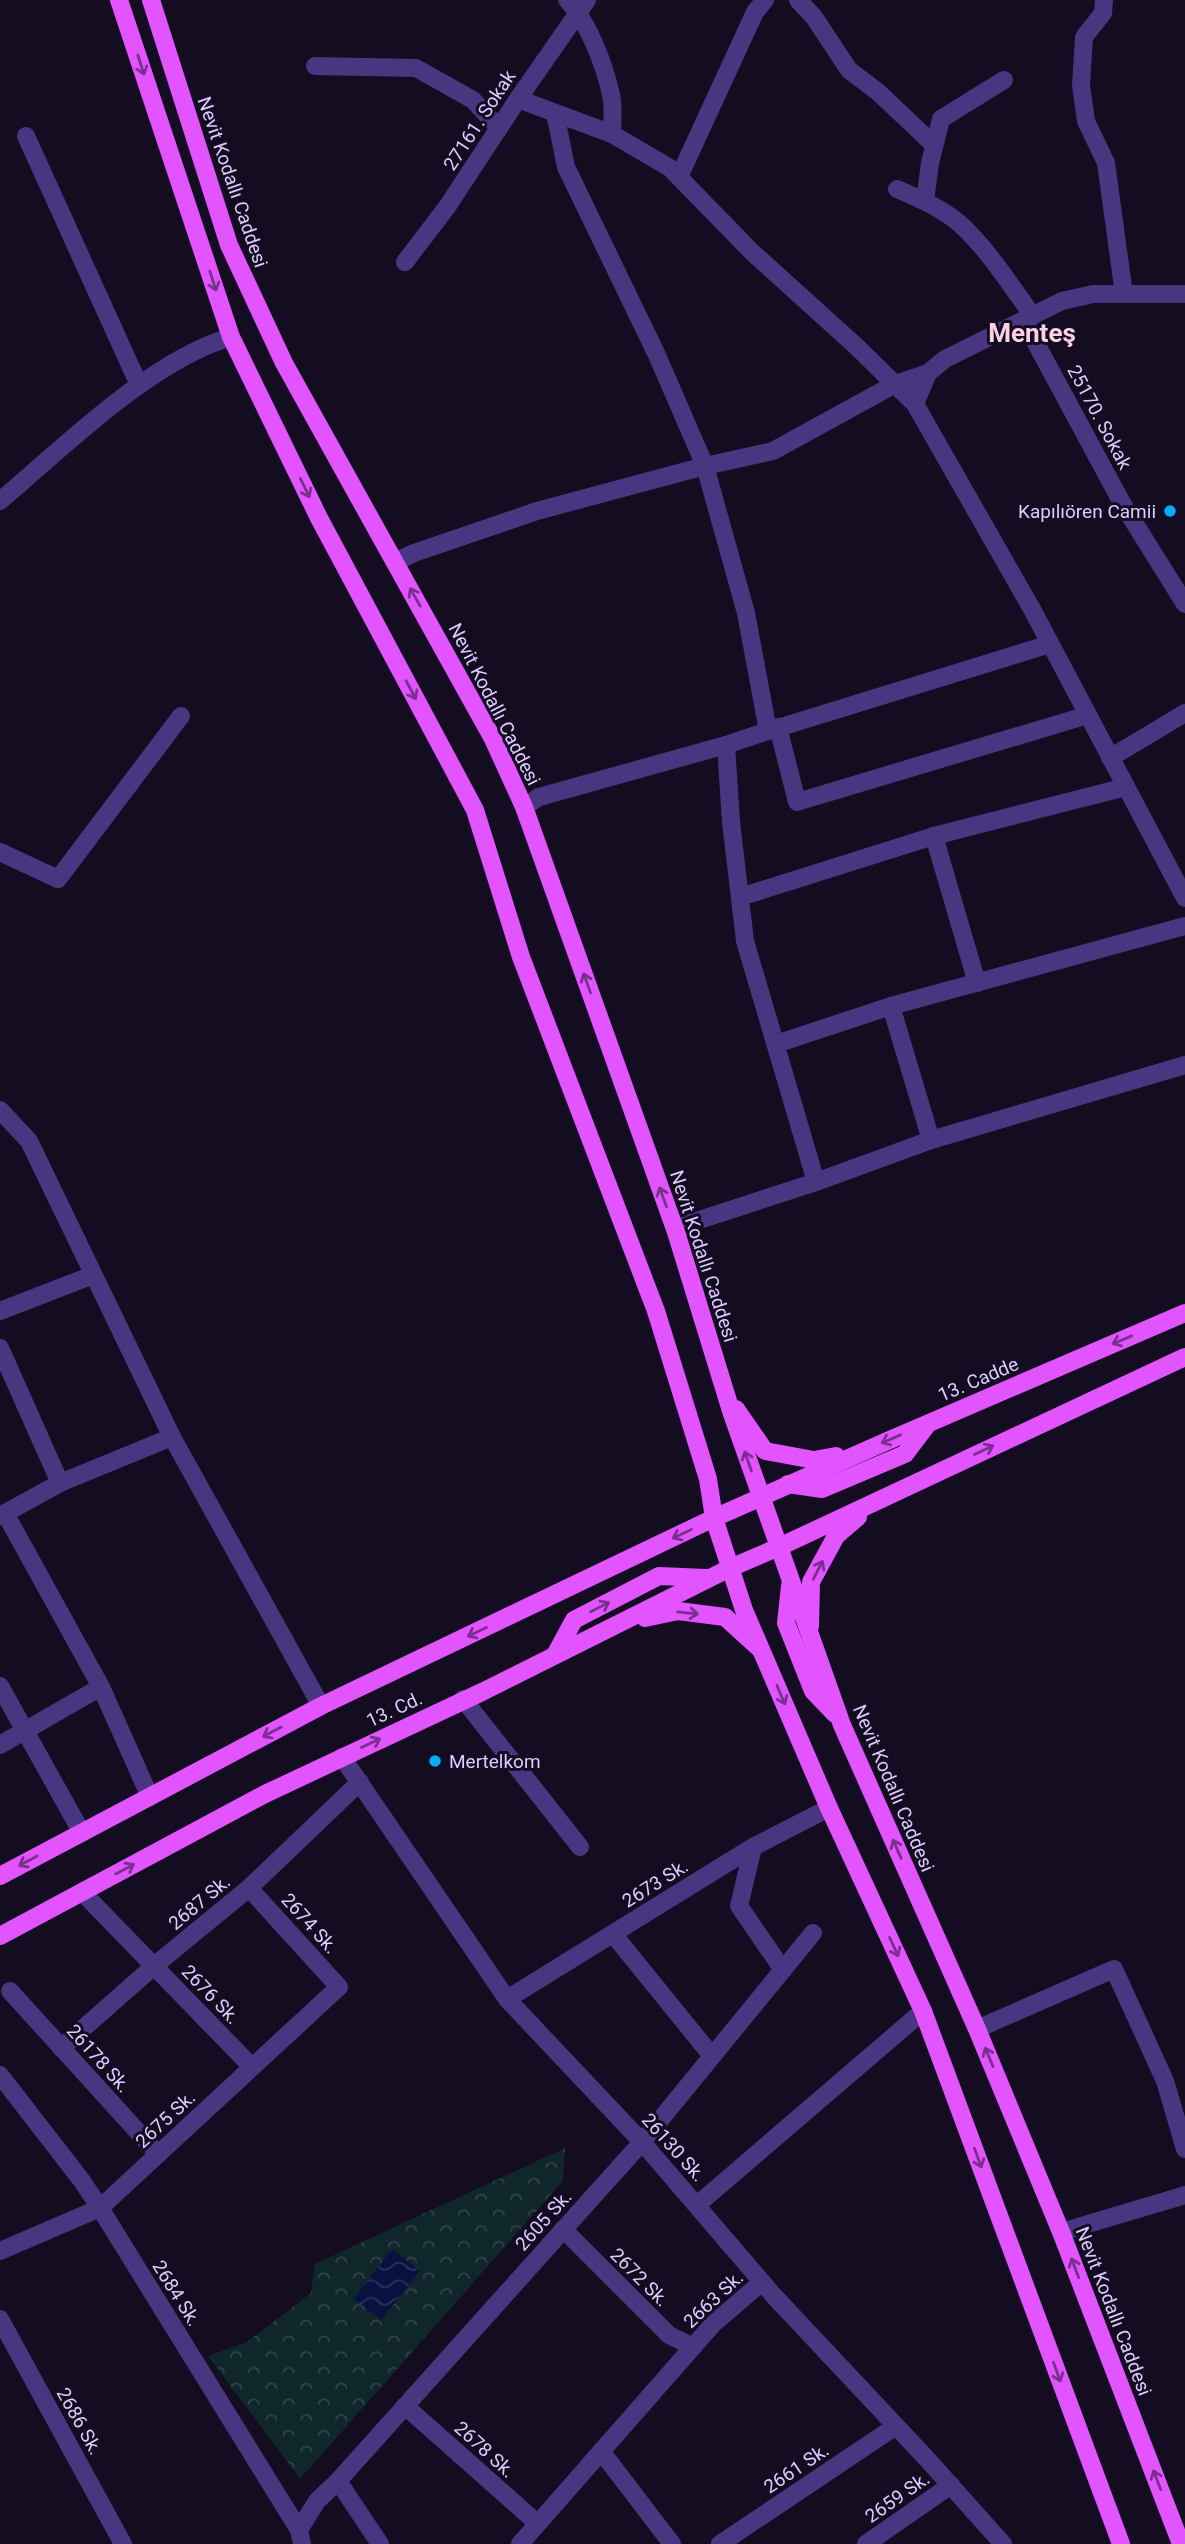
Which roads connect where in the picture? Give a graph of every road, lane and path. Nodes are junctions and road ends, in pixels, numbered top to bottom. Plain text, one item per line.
1 (119, 0) edge
2 (150, 0) edge
3 (765, 0) edge
4 (798, 0) edge
5 (1104, 0) edge
6 (578, 4) edge
7 (315, 66) dead end
8 (1004, 80) dead end
9 (517, 99) junction
10 (555, 113) junction
11 (499, 128) junction
12 (612, 134) junction
13 (26, 136) dead end
14 (934, 145) junction
15 (679, 177) junction
16 (897, 190) dead end
17 (925, 201) junction
18 (405, 262) dead end
19 (1124, 294) junction
20 (1185, 294) edge
21 (1029, 318) junction
22 (231, 337) junction
23 (928, 373) junction
24 (895, 384) junction
25 (139, 385) junction
26 (915, 404) junction
27 (705, 466) junction
28 (0, 501) edge
29 (395, 562) junction
30 (1185, 604) edge
31 (1050, 644) junction
32 (1185, 713) edge
33 (1088, 715) junction
34 (181, 716) dead end
35 (773, 729) junction
36 (726, 745) junction
37 (1110, 758) junction
38 (1126, 787) junction
39 (524, 807) junction
40 (934, 836) junction
41 (0, 852) edge
42 (1184, 894) edge
43 (740, 897) junction
44 (1185, 926) edge
45 (977, 983) junction
46 (891, 1006) junction
47 (776, 1044) junction
48 (1185, 1065) edge
49 (0, 1110) edge
50 (931, 1140) junction
51 (816, 1182) junction
52 (676, 1232) junction
53 (93, 1275) junction
54 (0, 1311) edge
55 (1185, 1313) edge
56 (0, 1348) edge
57 (1185, 1357) edge
58 (726, 1394) junction
59 (929, 1423) junction
60 (172, 1437) junction
61 (867, 1450) junction
62 (60, 1483) junction
63 (788, 1484) junction
64 (760, 1497) junction
65 (879, 1499) junction
66 (3, 1514) edge
67 (714, 1518) junction
68 (779, 1547) junction
69 (730, 1568) junction
70 (709, 1578) junction
71 (791, 1582) junction
72 (621, 1622) junction
73 (810, 1637) junction
74 (762, 1651) junction
75 (555, 1655) junction
76 (0, 1686) edge
77 (101, 1687) junction
78 (463, 1699) junction
79 (321, 1706) junction
80 (840, 1719) junction
81 (25, 1732) junction
82 (0, 1745) edge
83 (342, 1757) junction
84 (360, 1782) junction
85 (150, 1797) junction
86 (829, 1808) junction
87 (82, 1833) junction
88 (580, 1847) dead end
89 (753, 1847) junction
90 (0, 1876) edge
91 (249, 1888) junction
92 (82, 1892) junction
93 (813, 1933) dead end
94 (613, 1934) junction
95 (0, 1936) edge
96 (154, 1966) junction
97 (783, 1970) junction
98 (339, 1987) joint
99 (10, 1991) dead end
100 (507, 1999) junction
101 (923, 2011) junction
102 (977, 2029) junction
103 (61, 2048) junction
104 (712, 2056) junction
105 (251, 2066) junction
106 (0, 2075) edge
107 (642, 2142) junction
108 (1185, 2149) edge
109 (158, 2154) junction
110 (1185, 2195) edge
111 (697, 2205) junction
112 (100, 2208) junction
113 (563, 2229) junction
114 (1061, 2232) junction
115 (0, 2251) edge
116 (762, 2282) junction
117 (0, 2319) edge
118 (693, 2347) junction
119 (405, 2406) junction
120 (896, 2426) junction
121 (601, 2451) junction
122 (338, 2481) junction
123 (951, 2486) junction
124 (537, 2523) junction
125 (301, 2537) edge
126 (122, 2544) edge
127 (380, 2544) edge
128 (520, 2544) edge
129 (672, 2544) edge
130 (720, 2544) edge
131 (866, 2544) edge
132 (1003, 2544) edge
133 (1121, 2544) edge
134 (1181, 2544) edge

1 -> 22 main road
2 - 29 main road, Nevit Kodallı Caddesi
3 - 15 street
4 - 14 street
5 - 19 street
6 - 9 street, 27161. Sokak
6 - 12 street
7 - 11 street
8 - 14 street
9 - 10 street
9 - 11 street, 27161. Sokak
10 - 12 street
10 - 27 street
11 - 18 street, 27161. Sokak
12 - 15 street
13 - 25 street
14 - 17 street
15 - 24 street
16 - 17 street, 25170. Sokak
17 - 21 street, 25170. Sokak
19 - 20 street
19 - 21 street
21 - 23 street
21 - 30 street, 25170. Sokak
22 - 25 street
22 -> 67 main road
23 - 24 street
23 - 26 street
24 - 26 street
24 - 27 street
25 - 28 street
26 - 31 street
27 - 29 street
27 - 35 street
39 -> 29 main road, Nevit Kodallı Caddesi
31 - 33 street
31 - 35 street
32 - 37 street
33 - 35 street
33 - 37 street
34 - 41 street
35 - 36 street
36 - 39 street
36 - 43 street
37 - 38 street
38 - 40 street
38 - 42 street
52 -> 39 main road, Nevit Kodallı Caddesi
40 - 43 street
40 - 45 street
43 - 47 street
44 - 45 street
45 - 46 street
46 - 47 street
46 - 50 street
47 - 51 street
48 - 50 street
49 - 53 street
50 - 51 street
51 - 52 street
52 - 58 main road, Nevit Kodallı Caddesi
53 - 54 street
53 - 60 street
55 -> 59 main road, 13. Cadde
56 - 62 street
65 -> 57 main road
58 - 61 main road
64 -> 58 main road, Nevit Kodallı Caddesi
59 -> 61 main road, 13. Cadde
59 - 63 main road
60 - 62 street
60 - 79 street
61 - 63 main road, 13. Cadde
62 - 66 street
63 - 64 main road, 13. Cd.
64 - 67 main road, 13. Cd.
64 - 68 main road, Nevit Kodallı Caddesi
65 - 68 main road, 13. Cd.
73 -> 65 main road
66 - 77 street
67 - 69 main road
67 -> 79 main road, 13. Cd.
68 - 69 main road, 13. Cd.
68 - 71 main road, Nevit Kodallı Caddesi
69 - 70 main road, 13. Cd.
69 - 74 main road
70 - 72 main road, 13. Cd.
75 -> 70 main road
71 - 73 main road, Nevit Kodallı Caddesi
71 - 80 main road
72 -> 74 main road
72 - 75 main road, 13. Cd.
73 - 80 main road, Nevit Kodallı Caddesi
74 -> 86 main road
75 - 78 main road, 13. Cd.
76 - 81 street
77 - 81 street
77 - 85 street
83 -> 78 main road, 13. Cd.
78 - 88 street
79 -> 85 main road, 13. Cd.
102 -> 80 main road, Nevit Kodallı Caddesi
81 - 82 street
81 - 87 street
83 - 84 street, 26130 Sk.
92 -> 83 main road, 13. Cd.
84 - 91 street, 2687 Sk.
84 - 100 street, 26130 Sk.
85 - 87 main road, 13. Cd.
86 - 89 street, 2673 Sk.
86 -> 101 main road
87 -> 90 main road, 13. Cd.
89 - 94 street, 2673 Sk.
89 - 97 street
91 - 96 street, 2687 Sk.
91 - 98 street, 2674 Sk.
92 - 95 main road, 13. Cd.
92 - 96 street, 2676 Sk.
93 - 97 street, 2605 Sk.
94 - 100 street, 2673 Sk.
94 - 104 street
96 - 103 street, 2687 Sk.
96 - 105 street, 2676 Sk.
97 - 104 street, 2605 Sk.
98 - 105 street, 2675 Sk.
99 - 103 street, 26178 Sk.
100 - 107 street, 26130 Sk.
101 - 111 street
101 -> 133 main road
102 - 108 street
114 -> 102 main road, Nevit Kodallı Caddesi
103 - 109 street, 26178 Sk.
104 - 107 street, 2605 Sk.
105 - 109 street, 2675 Sk.
106 - 112 street, 2684 Sk.
107 - 111 street, 26130 Sk.
107 - 113 street, 2605 Sk.
109 - 112 street, 2675 Sk.
110 - 114 street
111 - 116 street, 26130 Sk.
112 - 115 street, 2675 Sk.
112 - 125 street, 2684 Sk.
113 - 118 street, 2672 Sk.
113 - 119 street, 2605 Sk.
134 -> 114 main road, Nevit Kodallı Caddesi
116 - 118 street, 2663 Sk.
116 - 120 street, 26130 Sk.
117 - 126 street, 2686 Sk.
118 - 121 street, 2663 Sk.
119 - 122 street, 2605 Sk.
119 - 124 street, 2678 Sk.
120 - 123 street, 26130 Sk.
120 - 130 street, 2661 Sk.
121 - 124 street, 2663 Sk.
121 - 129 street
122 - 125 street, 2605 Sk.
122 - 127 street
123 - 131 street, 2659 Sk.
123 - 132 street, 26130 Sk.
124 - 128 street, 2663 Sk.

